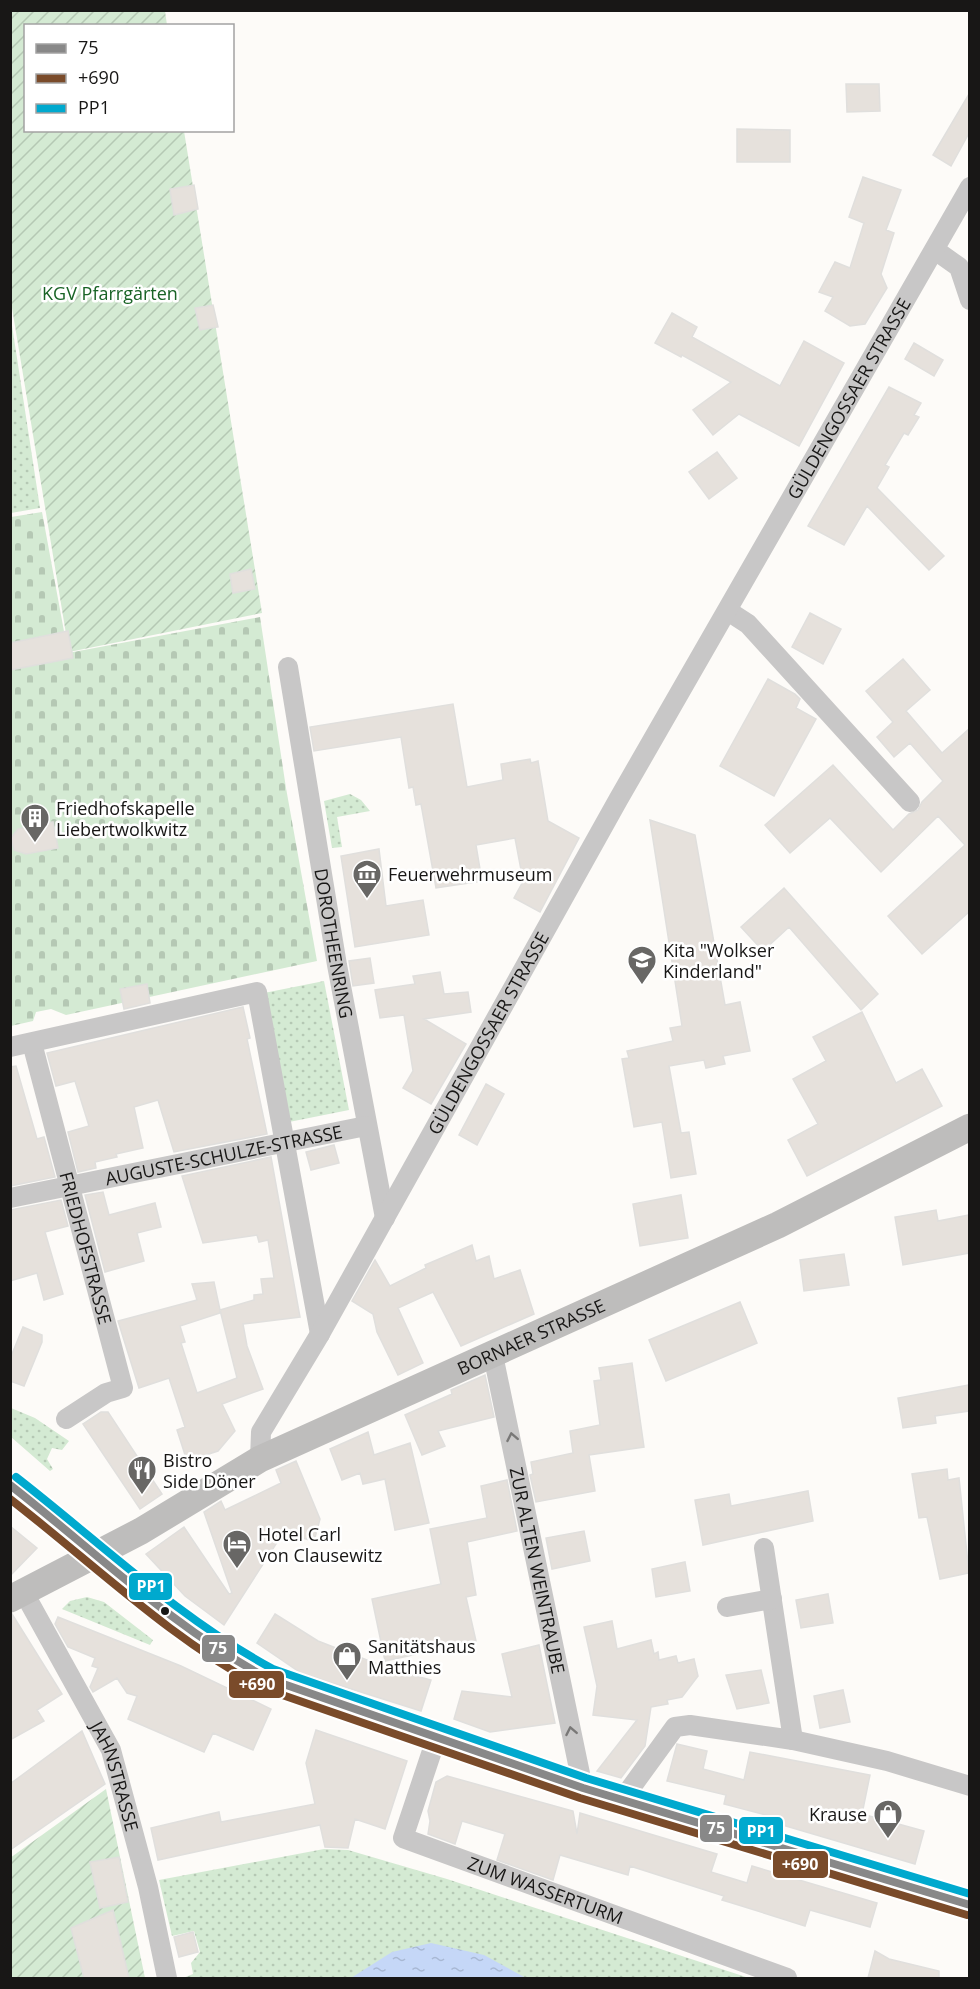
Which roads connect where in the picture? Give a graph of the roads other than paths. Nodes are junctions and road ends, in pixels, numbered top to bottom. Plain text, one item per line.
1 (969, 187) edge
2 (935, 250) junction
3 (969, 300) edge
4 (728, 611) junction
5 (288, 668) dead end
6 (910, 802) dead end
7 (32, 1042) junction
8 (10, 1047) edge
9 (366, 1126) junction
10 (969, 1127) edge
11 (286, 1141) junction
12 (69, 1185) junction
13 (10, 1198) edge
14 (385, 1218) junction
15 (320, 1334) junction
16 (494, 1355) junction
17 (66, 1419) dead end
18 (260, 1459) junction
19 (10, 1485) edge
20 (764, 1548) dead end
21 (96, 1556) junction
22 (17, 1595) edge
23 (772, 1599) junction
24 (727, 1607) dead end
25 (436, 1739) junction
26 (793, 1740) junction
27 (969, 1786) edge
28 (583, 1788) junction
29 (622, 1800) junction
30 (969, 1905) edge
31 (167, 1978) edge
32 (787, 1978) edge

1 - 2 street, GÜLDENGOSSAER STRASSE
2 - 3 street
2 - 4 street, GÜLDENGOSSAER STRASSE
4 - 6 street
4 - 14 street, GÜLDENGOSSAER STRASSE
5 - 9 street, DOROTHEENRING
7 - 8 street
7 - 11 street
7 - 12 street, FRIEDHOFSTRASSE
9 - 11 street, AUGUSTE-SCHULZE-STRASSE
9 - 14 street, DOROTHEENRING
10 - 16 main road, BORNAER STRASSE
11 - 12 street, AUGUSTE-SCHULZE-STRASSE
11 - 15 street
12 - 13 street, AUGUSTE-SCHULZE-STRASSE
12 - 17 street, FRIEDHOFSTRASSE
14 - 15 street, GÜLDENGOSSAER STRASSE
15 - 18 street, GÜLDENGOSSAER STRASSE
16 - 18 main road, BORNAER STRASSE
28 -> 16 street, ZUR ALTEN WEINTRAUBE
18 - 21 main road, BORNAER STRASSE
19 - 21 main road
20 - 23 street
21 - 22 main road, BORNAER STRASSE
21 - 25 main road
22 - 31 street, JAHNSTRASSE
23 - 24 street
23 - 26 street
25 - 28 main road
25 - 32 street, ZUM WASSERTURM
26 - 27 street
26 - 29 street
28 - 29 main road
29 - 30 main road

